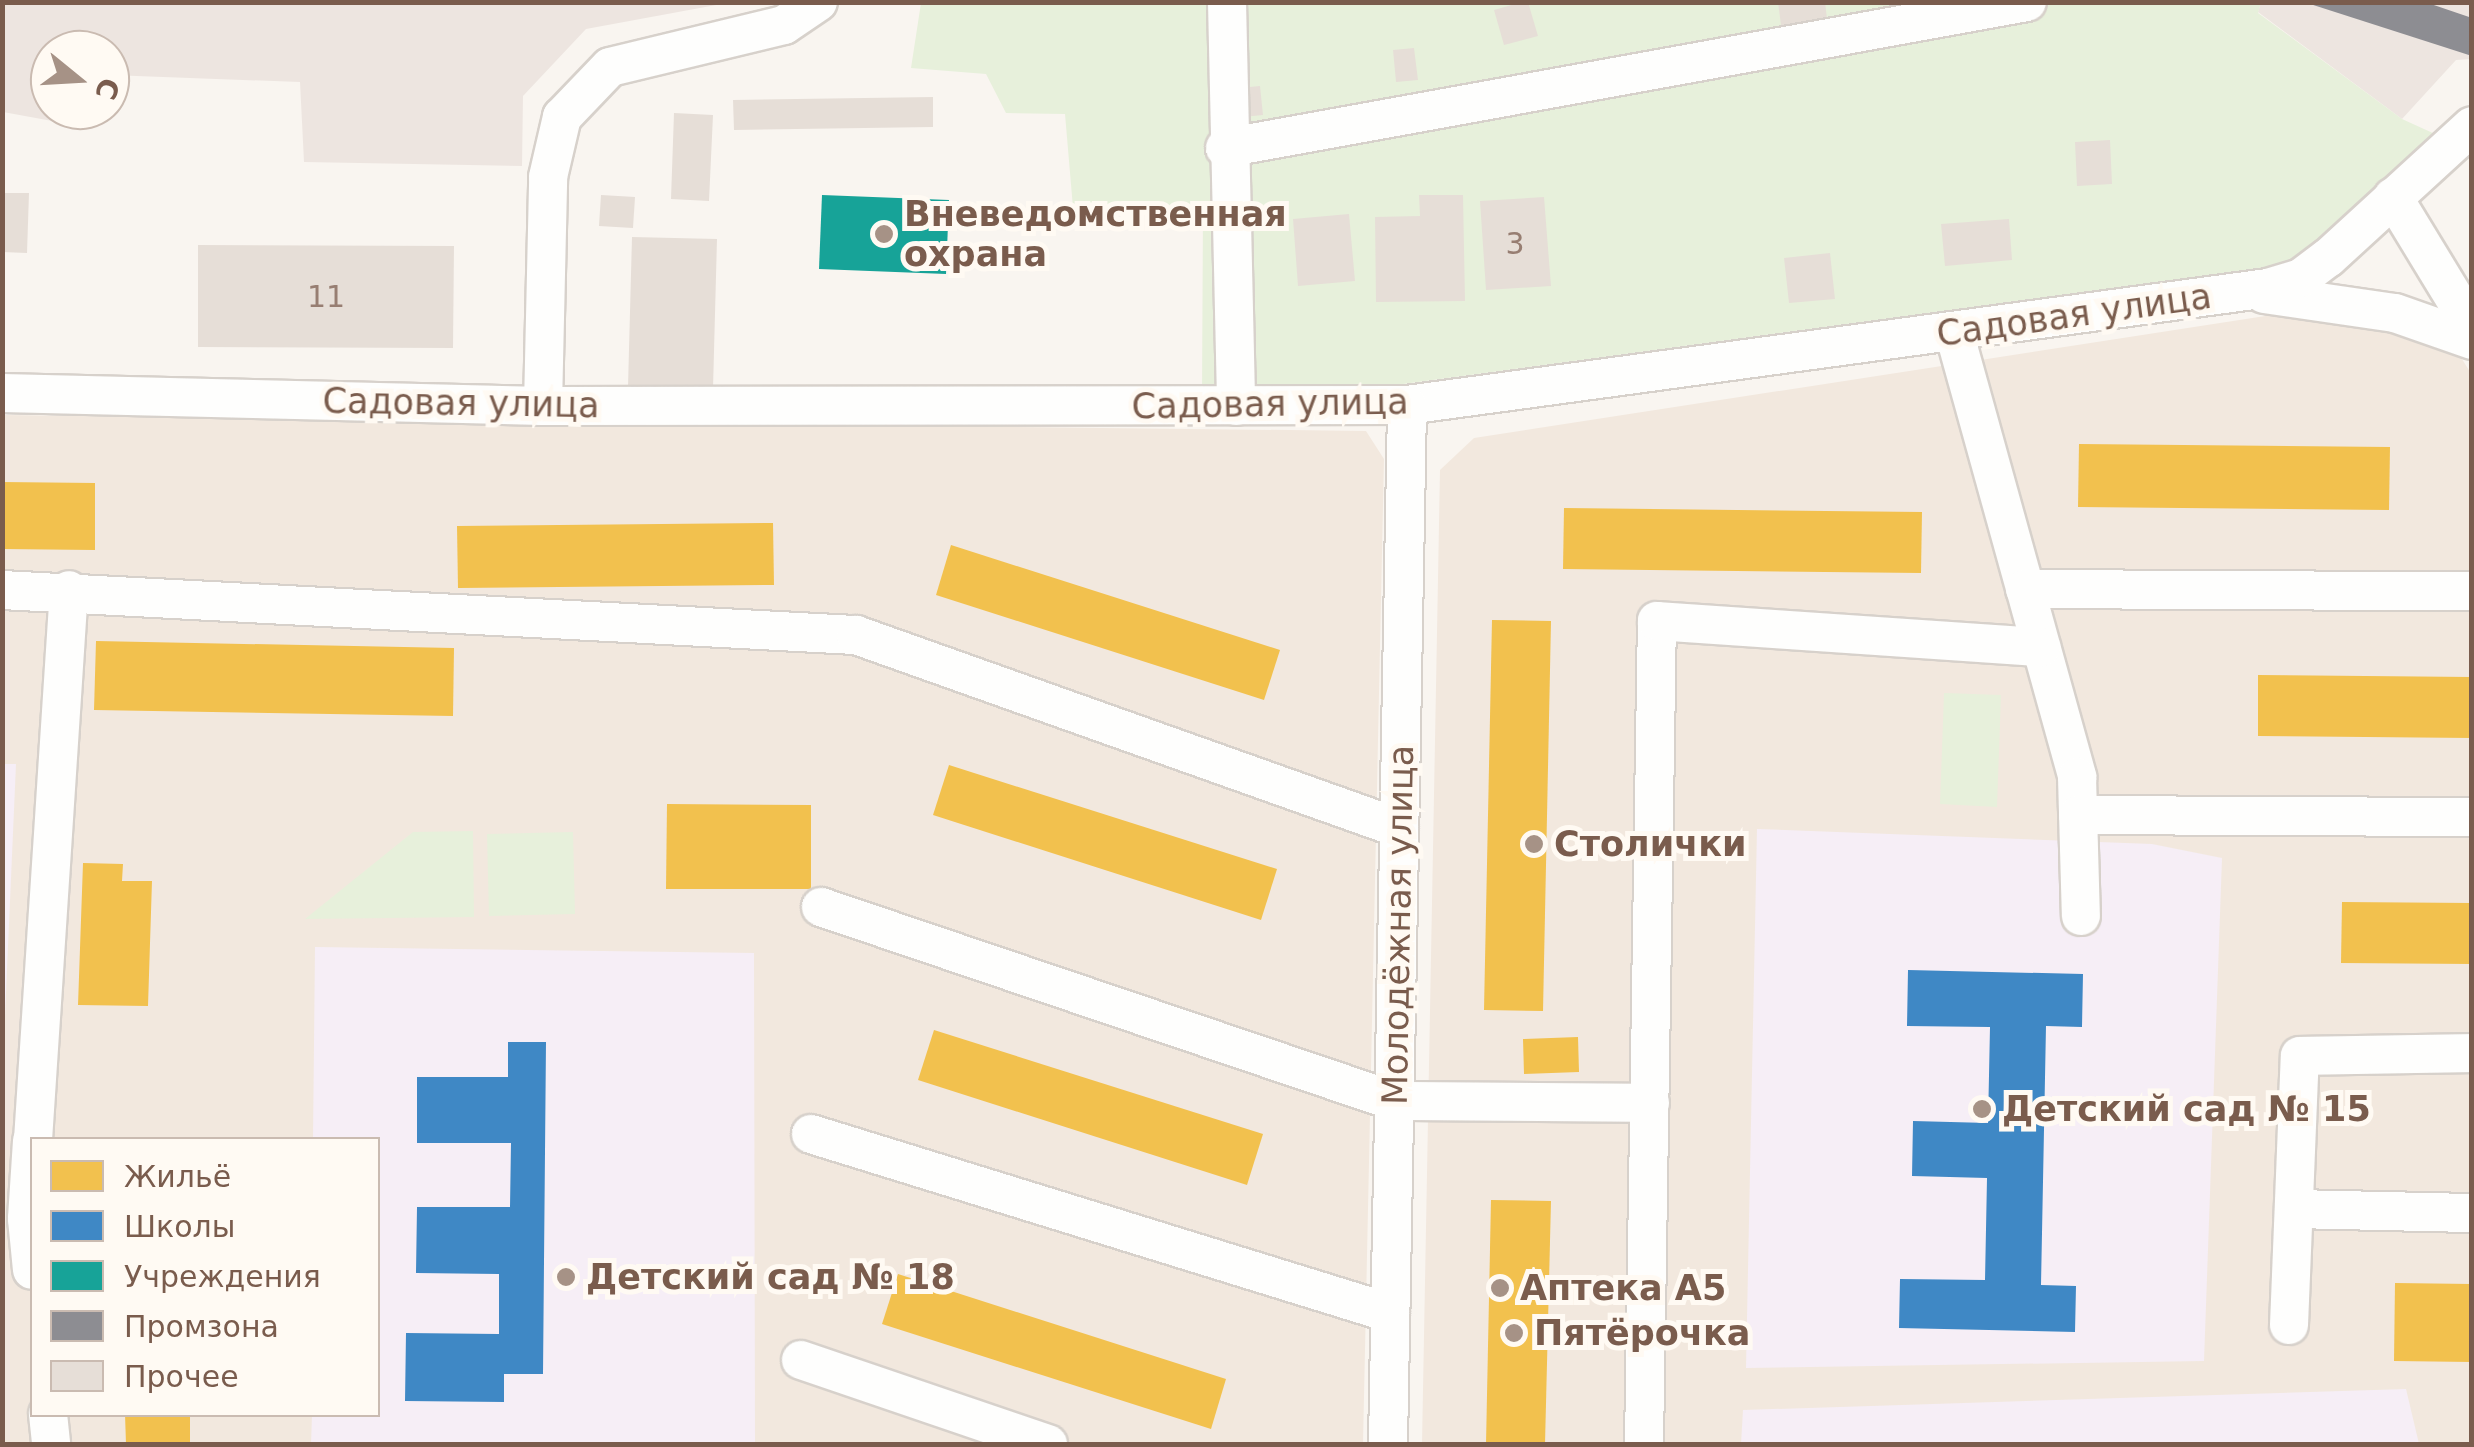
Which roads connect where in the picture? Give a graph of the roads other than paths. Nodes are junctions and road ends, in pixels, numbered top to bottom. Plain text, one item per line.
1 (818, 2) edge
2 (1227, 2) edge
3 (2027, 2) edge
4 (2472, 126) edge
5 (1225, 148) junction
6 (2393, 198) junction
7 (2242, 292) junction
8 (2472, 327) edge
9 (1954, 332) junction
10 (2472, 340) edge
11 (2, 393) edge
12 (1407, 405) junction
13 (543, 406) junction
14 (1236, 406) junction
15 (2025, 589) junction
16 (2, 590) edge
17 (69, 590) junction
18 (2472, 592) edge
19 (2041, 646) junction
20 (2078, 815) junction
21 (2472, 817) edge
22 (1400, 828) junction
23 (821, 907) dead end
24 (2081, 916) dead end
25 (2472, 1053) edge
26 (1394, 1101) junction
27 (1650, 1103) junction
28 (811, 1134) dead end
29 (32, 1137) edge
30 (30, 1172) edge
31 (2294, 1209) junction
32 (2472, 1213) edge
33 (30, 1250) edge
34 (1390, 1314) junction
35 (2289, 1325) dead end
36 (800, 1360) dead end
37 (48, 1417) edge
38 (51, 1444) edge
39 (1048, 1444) edge
40 (1388, 1444) edge
41 (1644, 1444) edge

1 - 13 street
2 - 5 street
3 - 5 street
4 - 6 street, Садовая улица
5 - 14 street
6 - 7 street, Садовая улица
6 - 8 street
7 - 9 street, Садовая улица
7 - 10 street
9 - 12 street, Садовая улица
9 - 15 street
11 - 13 street, Садовая улица
12 - 14 street, Садовая улица
12 - 22 street, Молодёжная улица
13 - 14 street, Садовая улица
15 - 18 street
15 - 19 street
16 - 17 street
17 - 22 street
17 - 29 street
19 - 20 street
19 - 27 street
20 - 21 street
20 - 24 street
22 - 26 street, Молодёжная улица
23 - 26 street
25 - 31 street
26 - 27 street
26 - 34 street, Молодёжная улица
27 - 41 street
28 - 34 street
30 - 33 street
31 - 32 street
31 - 35 street
34 - 40 street, Молодёжная улица
36 - 39 street
37 - 38 street

